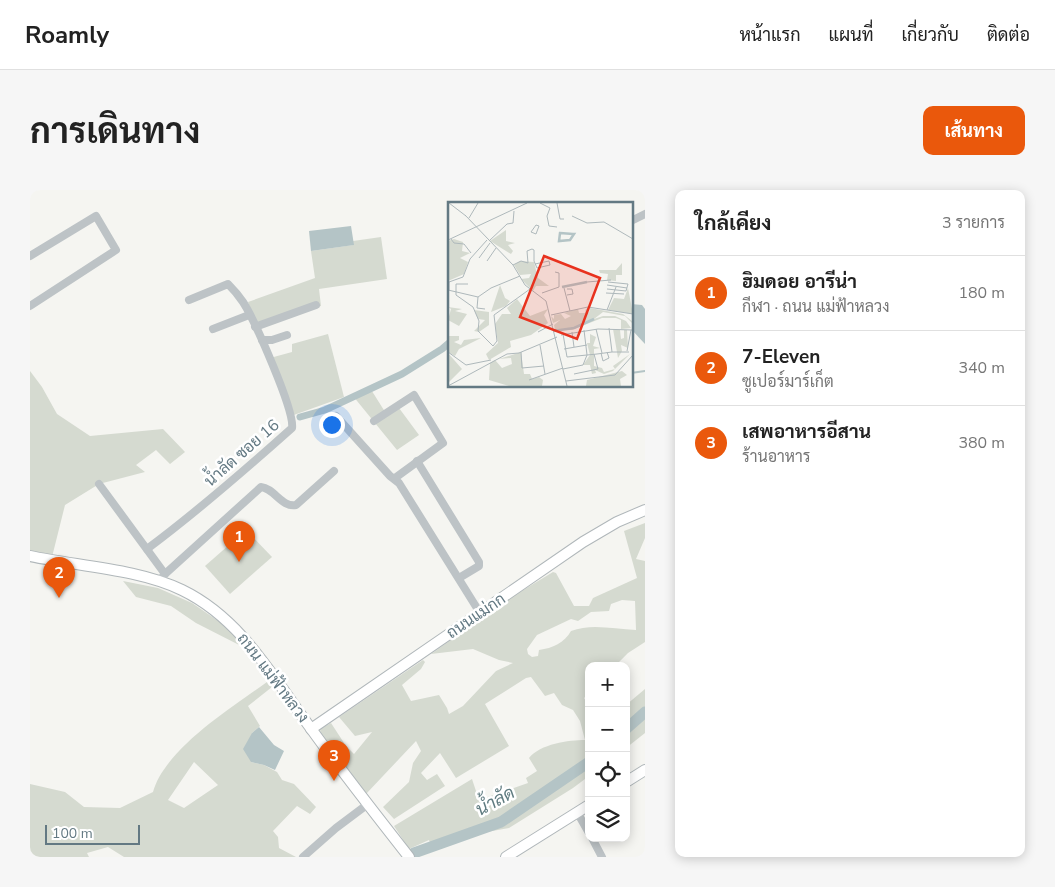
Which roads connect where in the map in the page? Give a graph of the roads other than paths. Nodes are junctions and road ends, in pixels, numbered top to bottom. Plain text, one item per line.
1 (645, 214) edge
2 (632, 220) edge
3 (30, 256) edge
4 (189, 300) dead end
5 (316, 305) dead end
6 (30, 306) edge
7 (249, 315) junction
8 (255, 327) junction
9 (213, 329) dead end
10 (288, 335) dead end
11 (262, 340) junction
12 (336, 416) dead end
13 (374, 421) dead end
14 (417, 461) junction
15 (334, 471) dead end
16 (395, 478) junction
17 (100, 484) dead end
18 (645, 510) edge
19 (147, 549) junction
20 (30, 556) edge
21 (162, 577) junction
22 (459, 578) junction
23 (480, 613) junction
24 (311, 730) junction
25 (645, 770) edge
26 (630, 779) edge
27 (368, 804) junction
28 (585, 807) edge
29 (577, 812) junction
30 (585, 826) edge
31 (594, 842) edge
32 (303, 857) edge
33 (408, 857) edge
34 (506, 857) edge
35 (602, 857) edge

1 - 2 street
3 - 6 street
4 - 7 street, น้ำลัด ซอย 16
5 - 8 street
7 - 8 street, น้ำลัด ซอย 16
7 - 9 street
8 - 11 street, น้ำลัด ซอย 16
10 - 11 street
11 - 19 street, น้ำลัด ซอย 16
12 - 16 street
13 - 14 street
14 - 16 street
14 - 22 street
15 - 21 street
16 - 22 street
17 - 19 street
18 - 23 street, ถนนแม่กก
19 - 21 street
20 - 21 street, ถนน แม่ฟ้าหลวง
21 - 24 street, ถนน แม่ฟ้าหลวง
22 - 23 street
23 - 24 street, ถนนแม่กก
24 - 27 street, ถนน แม่ฟ้าหลวง
25 - 26 street
27 - 32 street
27 - 33 street, ถนน แม่ฟ้าหลวง
28 - 29 street
29 - 30 street
29 - 34 street
31 - 35 street

